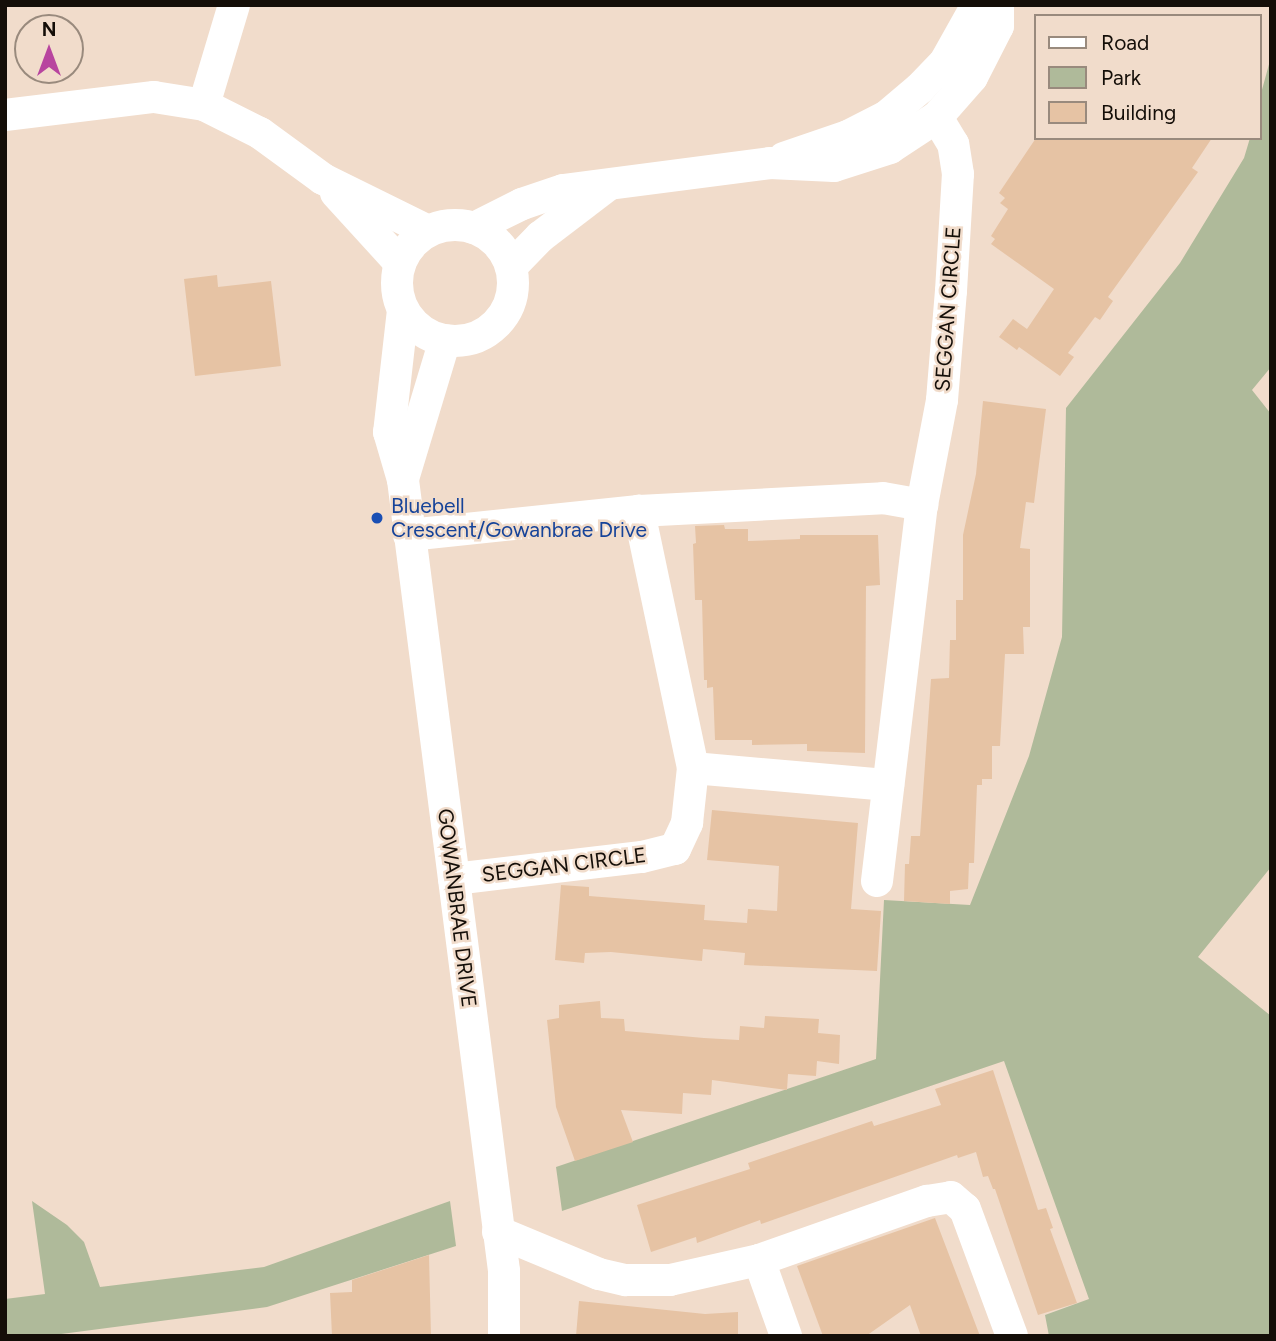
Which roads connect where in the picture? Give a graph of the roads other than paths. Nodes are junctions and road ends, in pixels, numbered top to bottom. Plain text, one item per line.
1 (234, 5) edge
2 (977, 5) edge
3 (998, 5) edge
4 (204, 106) junction
5 (5, 115) edge
6 (937, 117) junction
7 (770, 163) junction
8 (323, 179) junction
9 (608, 185) junction
10 (474, 228) junction
11 (428, 231) junction
12 (400, 263) junction
13 (511, 267) junction
14 (403, 310) junction
15 (445, 340) junction
16 (402, 480) junction
17 (922, 505) junction
18 (639, 512) junction
19 (409, 535) junction
20 (693, 768) junction
21 (888, 785) junction
22 (454, 879) junction
23 (877, 881) dead end
24 (498, 1232) junction
25 (759, 1260) junction
26 (503, 1336) edge
27 (786, 1336) edge
28 (1012, 1336) edge

1 - 4 street
2 - 7 street
3 - 6 street
4 - 5 street
4 - 8 street
6 - 7 street
6 - 17 street, SEGGAN CIRCLE
7 - 9 street
8 - 11 street
8 - 12 street
9 - 10 street
9 - 13 street
10 - 11 street
10 - 13 street
11 - 12 street
12 - 14 street
13 - 15 street
14 - 15 street
14 - 16 street, GOWANBRAE DRIVE
15 - 16 street, GOWANBRAE DRIVE
16 - 19 street, GOWANBRAE DRIVE
17 - 18 street
17 - 21 street, SEGGAN CIRCLE
18 - 19 street
18 - 20 street, SEGGAN CIRCLE
19 - 22 street, GOWANBRAE DRIVE
20 - 21 street
20 - 22 street, SEGGAN CIRCLE
21 - 23 street, SEGGAN CIRCLE
22 - 24 street, GOWANBRAE DRIVE
24 - 25 street
24 - 26 street, GOWANBRAE DRIVE
25 - 27 street
25 - 28 street

